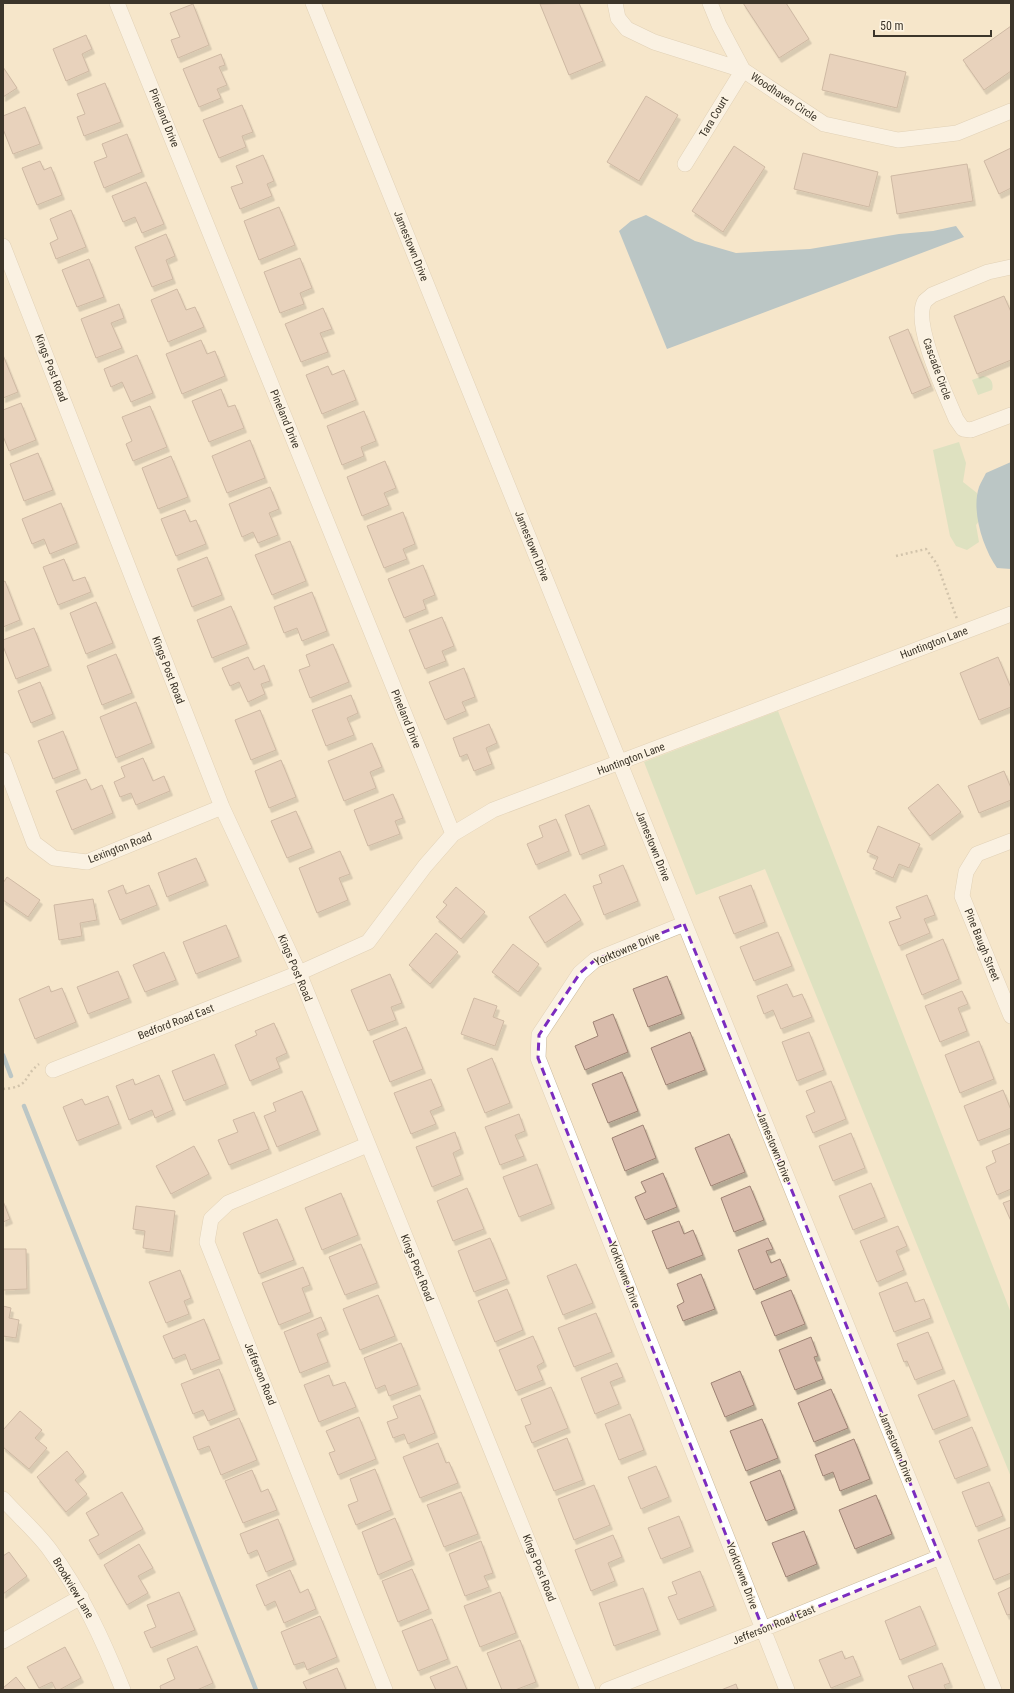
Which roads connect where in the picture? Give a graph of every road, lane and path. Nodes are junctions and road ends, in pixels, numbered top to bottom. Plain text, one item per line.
1 (117, 3) edge
2 (313, 3) edge
3 (614, 3) edge
4 (710, 3) edge
5 (743, 70) junction
6 (1011, 111) edge
7 (685, 164) dead end
8 (4, 254) edge
9 (1011, 266) edge
10 (1011, 415) edge
11 (896, 556) dead end
12 (1011, 614) edge
13 (962, 633) junction
14 (3, 760) edge
15 (620, 763) junction
16 (222, 807) junction
17 (453, 834) junction
18 (1011, 841) edge
19 (684, 924) junction
20 (299, 973) junction
21 (1011, 1016) edge
22 (53, 1070) dead end
23 (367, 1146) junction
24 (3, 1499) edge
25 (940, 1557) junction
26 (81, 1597) junction
27 (763, 1629) junction
28 (3, 1642) edge
29 (123, 1690) edge
30 (385, 1690) edge
31 (588, 1690) edge
32 (607, 1690) edge
33 (787, 1690) edge
34 (994, 1690) edge

1 - 17 street, Pineland Drive
2 - 15 street, Jamestown Drive
3 - 5 street, Woodhaven Circle
4 - 5 street, Woodhaven Circle
5 - 6 street, Woodhaven Circle
5 - 7 street, Tara Court
8 - 16 street, Kings Post Road
9 - 10 street, Cascade Circle
11 - 13 path
12 - 13 street, Huntington Lane
13 - 15 street, Huntington Lane
14 - 16 street, Lexington Road
15 - 17 street, Huntington Lane
15 - 19 street, Jamestown Drive
16 - 20 street, Kings Post Road
17 - 20 street, Huntington Lane
18 - 21 street, Pine Baugh Street
19 - 25 street, Jamestown Drive
19 - 27 street, Yorktowne Drive
20 - 22 street, Bedford Road East
20 - 23 street, Kings Post Road
23 - 30 street, Jefferson Road
23 - 31 street, Kings Post Road
24 - 26 street, Brookview Lane
25 - 27 street, Jefferson Road East
25 - 34 street, Jamestown Drive
26 - 28 street
26 - 29 street, Brookview Lane
27 - 32 street, Jefferson Road East
27 - 33 street, Yorktowne Drive

